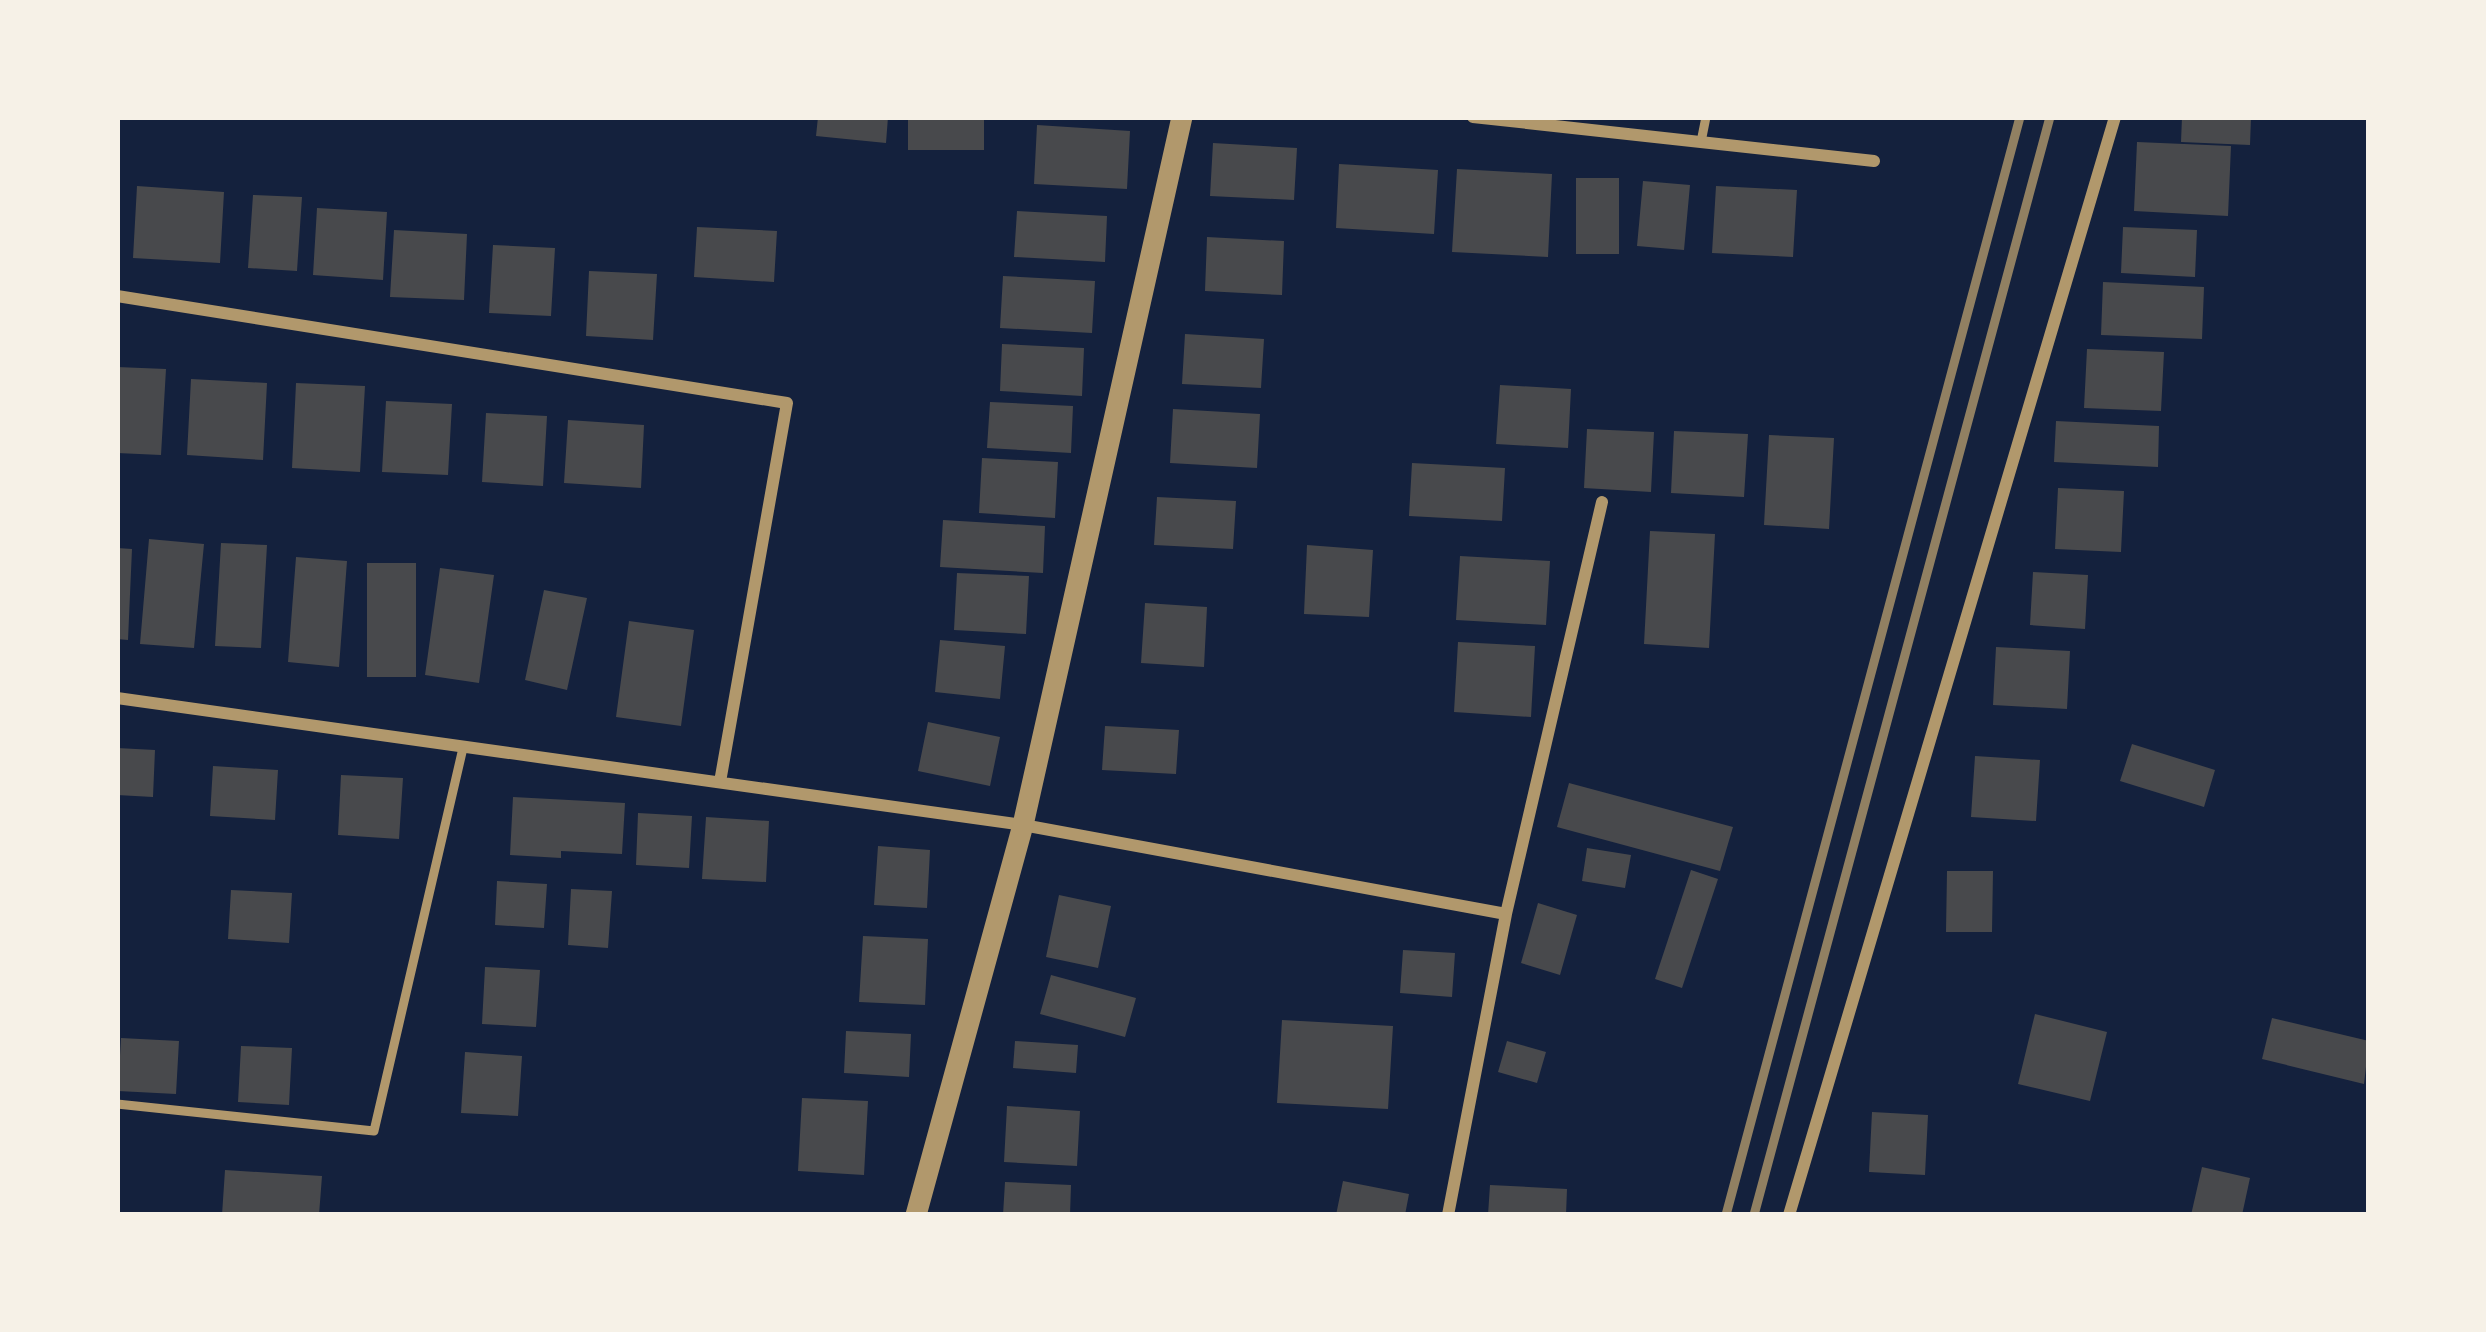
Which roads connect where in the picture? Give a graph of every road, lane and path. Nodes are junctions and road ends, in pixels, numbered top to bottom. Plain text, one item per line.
1 (1182, 117) edge
2 (1473, 117) edge
3 (1706, 117) edge
4 (2115, 117) edge
5 (1701, 142) junction
6 (1874, 161) dead end
7 (117, 296) edge
8 (1603, 502) dead end
9 (117, 698) edge
10 (463, 748) junction
11 (720, 782) junction
12 (1023, 825) junction
13 (1506, 914) junction
14 (117, 1104) edge
15 (916, 1215) edge
16 (1448, 1215) edge
17 (1789, 1215) edge

1 - 12 street
2 - 5 street
3 - 5 lane
4 - 17 street
5 - 6 street
7 - 11 street
8 - 13 street
9 - 10 street
10 - 11 street
10 - 14 lane
11 - 12 street
12 - 13 street
12 - 15 street
13 - 16 street

